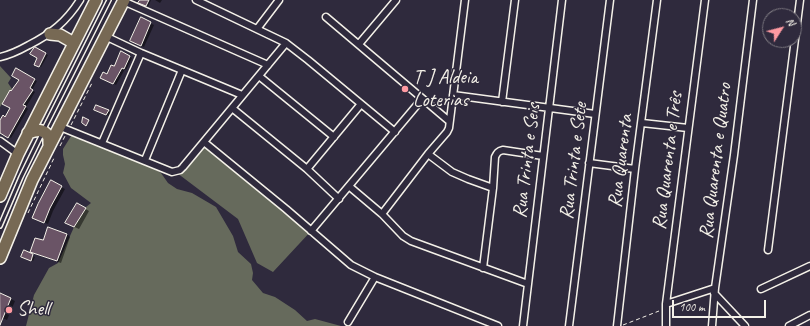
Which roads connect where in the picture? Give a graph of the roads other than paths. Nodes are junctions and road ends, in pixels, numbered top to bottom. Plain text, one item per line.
1 (80, 0) edge
2 (96, 0) edge
3 (108, 0) edge
4 (124, 0) edge
5 (196, 0) edge
6 (279, 0) edge
7 (396, 0) edge
8 (465, 0) edge
9 (515, 0) edge
10 (562, 0) edge
11 (610, 0) edge
12 (657, 0) edge
13 (705, 0) edge
14 (753, 0) edge
15 (800, 0) edge
16 (326, 18) dead end
17 (257, 29) junction
18 (50, 34) junction
19 (105, 36) junction
20 (74, 43) junction
21 (286, 43) junction
22 (359, 44) junction
23 (141, 52) junction
24 (0, 57) edge
25 (268, 65) junction
26 (182, 70) junction
27 (259, 76) junction
28 (242, 95) junction
29 (453, 95) junction
30 (422, 99) junction
31 (502, 102) junction
32 (361, 104) junction
33 (232, 108) junction
34 (550, 108) junction
35 (595, 114) junction
36 (449, 121) junction
37 (642, 122) junction
38 (64, 128) junction
39 (688, 128) junction
40 (43, 131) junction
41 (395, 132) junction
42 (28, 133) junction
43 (334, 137) junction
44 (0, 141) edge
45 (204, 142) junction
46 (102, 143) junction
47 (55, 145) junction
48 (18, 154) junction
49 (428, 154) junction
50 (543, 156) junction
51 (145, 160) junction
52 (589, 163) junction
53 (307, 169) junction
54 (635, 169) junction
55 (3, 181) edge
56 (350, 186) junction
57 (493, 188) junction
58 (0, 196) edge
59 (339, 199) junction
60 (382, 214) junction
61 (0, 226) edge
62 (311, 231) junction
63 (768, 250) dead end
64 (0, 258) edge
65 (810, 266) edge
66 (483, 268) junction
67 (375, 277) junction
68 (528, 284) junction
69 (761, 289) dead end
70 (714, 291) junction
71 (666, 306) junction
72 (810, 315) edge
73 (348, 322) dead end
74 (498, 326) edge
75 (523, 326) edge
76 (569, 326) edge
77 (619, 326) edge
78 (666, 326) edge
79 (712, 326) edge
80 (746, 326) edge
81 (789, 326) edge

1 - 18 street
2 - 20 highway
3 - 40 lane
4 - 19 highway
4 - 25 street
5 - 17 street
6 - 17 street
7 - 22 street
8 - 29 street
9 - 31 street
10 - 34 street, Rua Trinta e Seis
11 - 35 street, Rua Trinta e Sete
12 - 37 street, Rua Quarenta
13 - 39 street, Rua Quarenta e Três
14 - 70 street, Rua Quarenta e Quatro
15 - 63 street
16 - 22 street
17 - 21 street
18 - 20 highway
18 - 24 street
19 - 23 street
19 - 38 highway
20 - 42 highway
21 - 25 street
21 - 32 street
22 - 30 street
23 - 26 street
23 - 46 street
25 - 27 street
26 - 28 street
26 - 51 street
27 - 28 street
27 - 43 street
28 - 33 street
29 - 31 street
29 - 36 street
30 - 36 street
30 - 41 street
31 - 34 street
32 - 41 street
32 - 43 street
33 - 45 street
33 - 53 street
34 - 35 street
34 - 50 street, Rua Trinta e Seis
35 - 52 street, Rua Trinta e Sete
36 - 49 street
37 - 39 street
37 - 54 street, Rua Quarenta
38 - 46 street
38 - 47 highway
39 - 71 street, Rua Quarenta e Três
40 - 42 highway
40 - 47 highway
40 - 61 lane
41 - 56 street
42 - 48 highway
43 - 53 street
44 - 48 street
45 - 51 street
45 - 62 street
46 - 51 street
47 - 64 highway
48 - 55 highway
49 - 57 street
49 - 60 street
50 - 57 street
50 - 68 street, Rua Trinta e Seis
52 - 54 street
52 - 76 street, Rua Trinta e Sete
53 - 59 street
54 - 77 street, Rua Quarenta
55 - 58 highway
56 - 59 street
56 - 60 street
57 - 66 street
59 - 62 street
60 - 66 street
62 - 67 street
65 - 69 street
66 - 68 street
67 - 73 street
67 - 74 street
68 - 75 street, Rua Trinta e Seis
70 - 71 street
70 - 79 street, Rua Quarenta e Quatro
70 - 80 street
71 - 78 street, Rua Quarenta e Três
72 - 81 street

